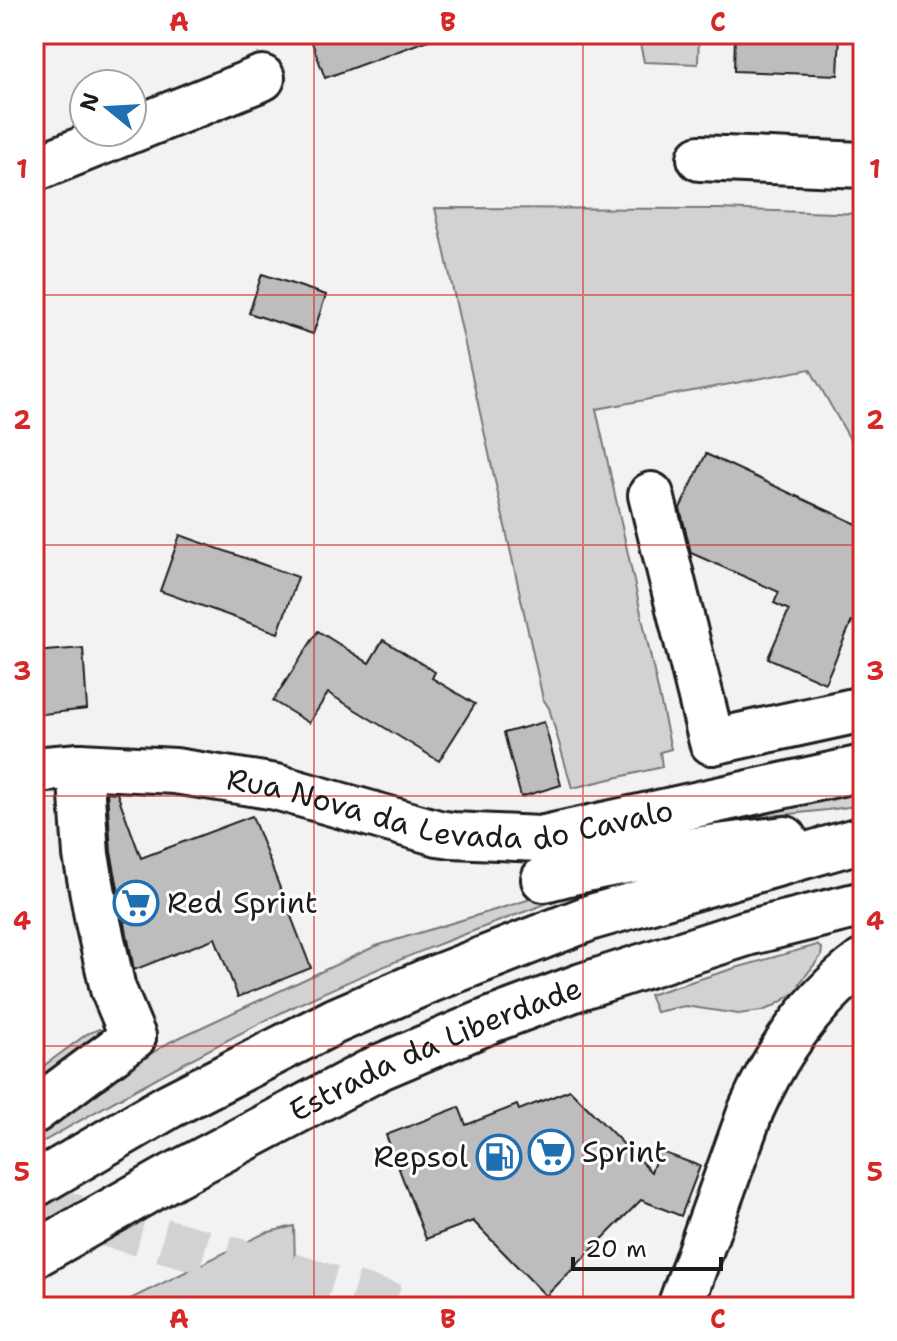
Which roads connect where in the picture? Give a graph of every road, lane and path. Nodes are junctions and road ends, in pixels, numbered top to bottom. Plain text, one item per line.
1 (262, 78) dead end
2 (148, 124) edge
3 (86, 148) edge
4 (700, 158) dead end
5 (863, 165) edge
6 (34, 169) edge
7 (651, 495) dead end
8 (863, 709) edge
9 (80, 766) junction
10 (863, 768) edge
11 (34, 770) edge
12 (863, 830) edge
13 (863, 839) edge
14 (544, 879) dead end
15 (863, 904) edge
16 (863, 962) edge
17 (34, 1111) edge
18 (34, 1185) edge
19 (34, 1255) edge
20 (680, 1307) edge

1 - 2 main road
3 - 6 main road
4 - 5 main road
7 - 8 main road
9 - 10 main road, Rua Nova da Levada do Cavalo
9 - 11 main road, Rua Nova da Levada do Cavalo
9 - 17 main road
12 - 14 main road
13 - 18 main road, Estrada da Liberdade
15 - 19 main road, Estrada da Liberdade
16 - 20 main road

